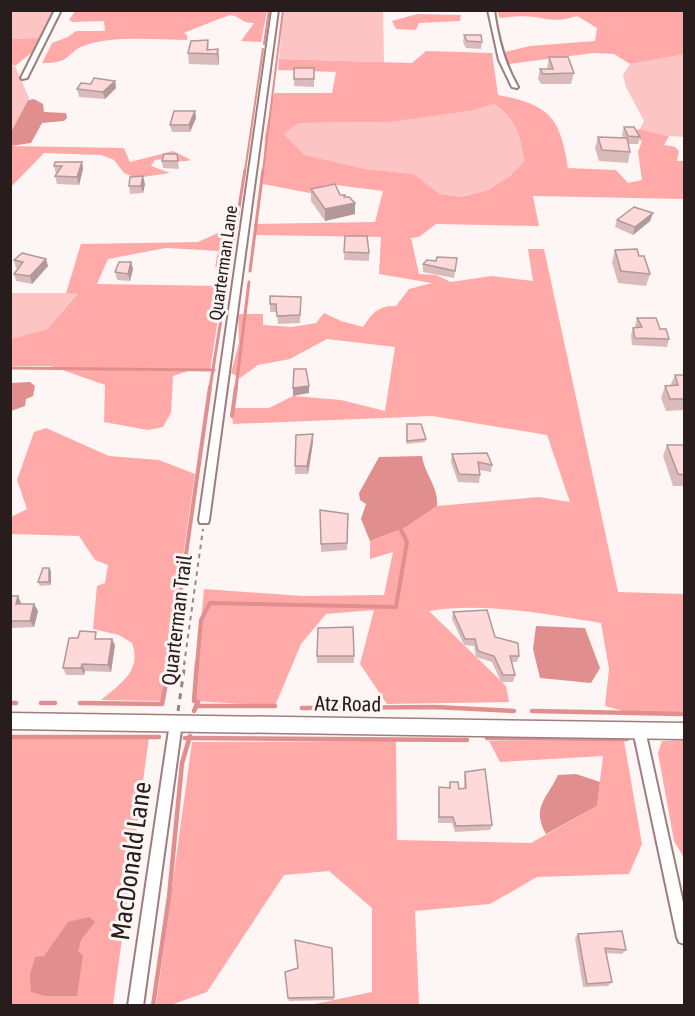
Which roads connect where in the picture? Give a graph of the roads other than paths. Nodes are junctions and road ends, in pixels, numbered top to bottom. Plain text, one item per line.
1 (58, 10) edge
2 (275, 10) edge
3 (491, 10) edge
4 (24, 78) dead end
5 (515, 87) dead end
6 (204, 520) road end
7 (10, 721) edge
8 (176, 723) junction
9 (639, 730) junction
10 (684, 730) edge
11 (684, 937) edge
12 (135, 1005) edge

1 - 4 street
2 - 6 street, Quarterman Lane
3 - 5 street
7 - 8 street, Atz Road
8 - 9 street, Atz Road
8 - 12 street, MacDonald Lane
9 - 10 street, Atz Road
9 - 11 street

